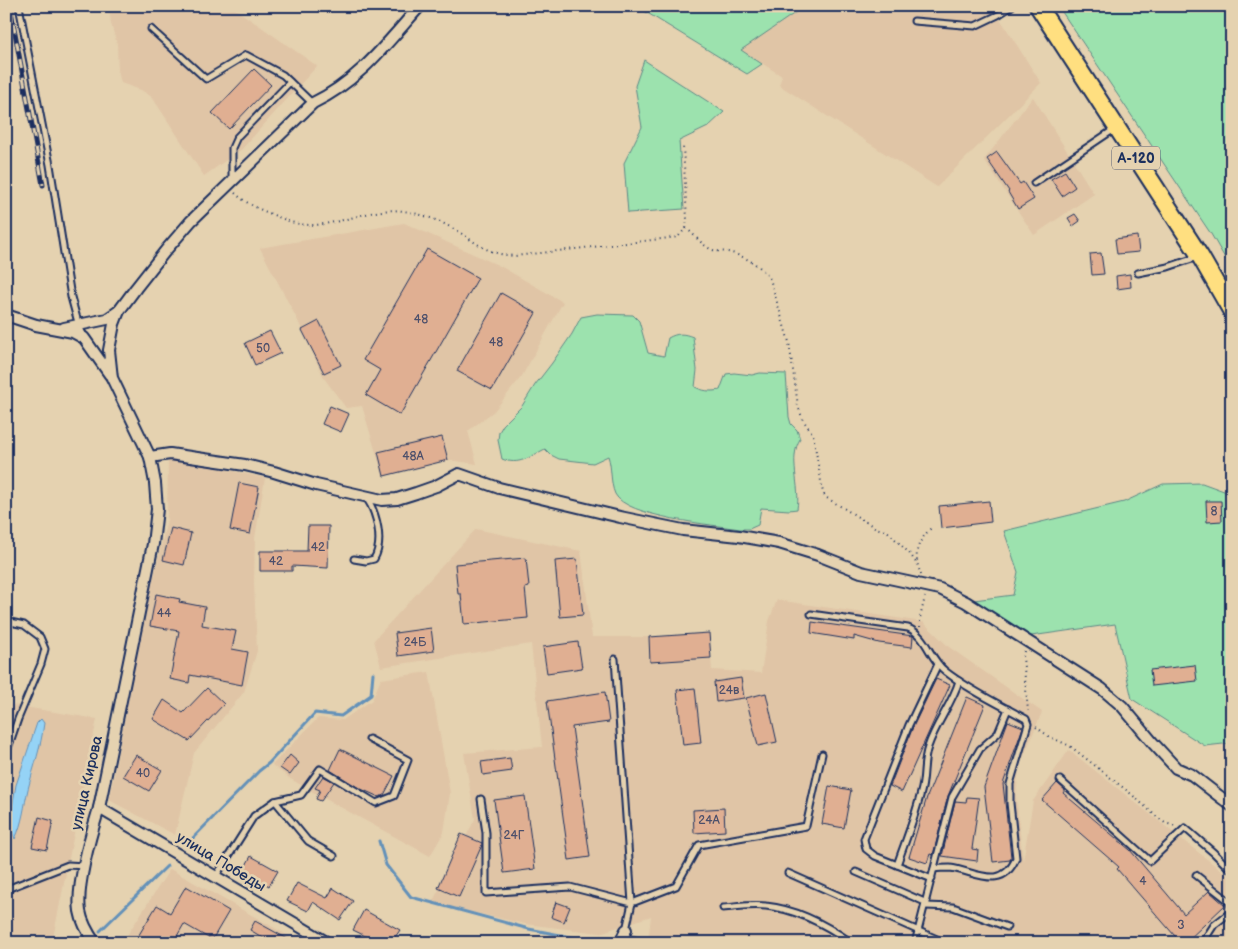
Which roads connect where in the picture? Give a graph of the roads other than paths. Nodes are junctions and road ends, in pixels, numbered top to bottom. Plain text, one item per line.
1 (19, 6) edge
2 (420, 6) edge
3 (1012, 6) edge
4 (1038, 6) edge
5 (914, 22) dead end
6 (151, 29) dead end
7 (290, 82) junction
8 (313, 103) junction
9 (1116, 128) junction
10 (1034, 183) dead end
11 (230, 184) junction
12 (1200, 256) junction
13 (1138, 273) dead end
14 (119, 311) junction
15 (1232, 312) edge
16 (6, 315) edge
17 (78, 326) junction
18 (62, 329) junction
19 (84, 338) junction
20 (112, 378) junction
21 (150, 458) junction
22 (366, 497) junction
23 (354, 559) dead end
24 (811, 614) dead end
25 (6, 620) edge
26 (615, 659) dead end
27 (938, 664) junction
28 (959, 681) junction
29 (1008, 709) junction
30 (369, 738) dead end
31 (6, 754) edge
32 (822, 754) dead end
33 (1060, 780) dead end
34 (482, 799) dead end
35 (275, 801) junction
36 (1232, 806) edge
37 (99, 808) junction
38 (334, 856) dead end
39 (897, 865) junction
40 (85, 866) junction
41 (934, 869) junction
42 (1232, 871) edge
43 (856, 872) dead end
44 (788, 873) dead end
45 (1196, 875) dead end
46 (216, 876) junction
47 (932, 879) junction
48 (7, 888) edge
49 (632, 904) junction
50 (926, 904) junction
51 (723, 908) dead end
52 (1232, 910) edge
53 (1007, 927) dead end
54 (918, 931) junction
55 (623, 937) edge
56 (95, 943) edge
57 (328, 943) edge
58 (650, 943) edge
59 (852, 943) edge
60 (915, 943) edge
61 (946, 943) edge
62 (1200, 943) edge

1 - 17 lane
2 - 8 street
3 - 5 lane
4 - 9 main road, А-120
6 - 7 lane
7 - 8 lane
7 - 11 lane
8 - 11 street
9 - 10 lane
9 - 12 main road, А-120
11 - 14 street
12 - 13 lane
12 - 15 main road, А-120
14 - 17 street
14 - 20 street
16 - 18 street
17 - 18 street
17 - 19 lane
18 - 19 street
19 - 20 street
20 - 21 street, улица Кирова
21 - 22 street
21 - 37 street, улица Кирова
22 - 23 lane
22 - 36 street
24 - 27 lane
25 - 31 lane
26 - 49 lane
27 - 28 lane
27 - 39 lane
28 - 29 lane
28 - 39 lane
29 - 41 lane
29 - 41 lane
30 - 35 lane
32 - 49 lane
33 - 42 lane
34 - 49 lane
35 - 38 lane
35 - 46 lane
37 - 40 street, улица Кирова
37 - 46 street, улица Победы
39 - 47 lane
40 - 48 lane
40 - 56 street, улица Кирова
41 - 47 lane
43 - 50 lane
44 - 54 lane
45 - 52 lane
46 - 57 street, улица Победы
47 - 50 lane
49 - 55 lane
50 - 53 lane
50 - 54 lane
51 - 59 lane
52 - 62 lane
54 - 60 lane
54 - 61 lane
55 - 58 lane

